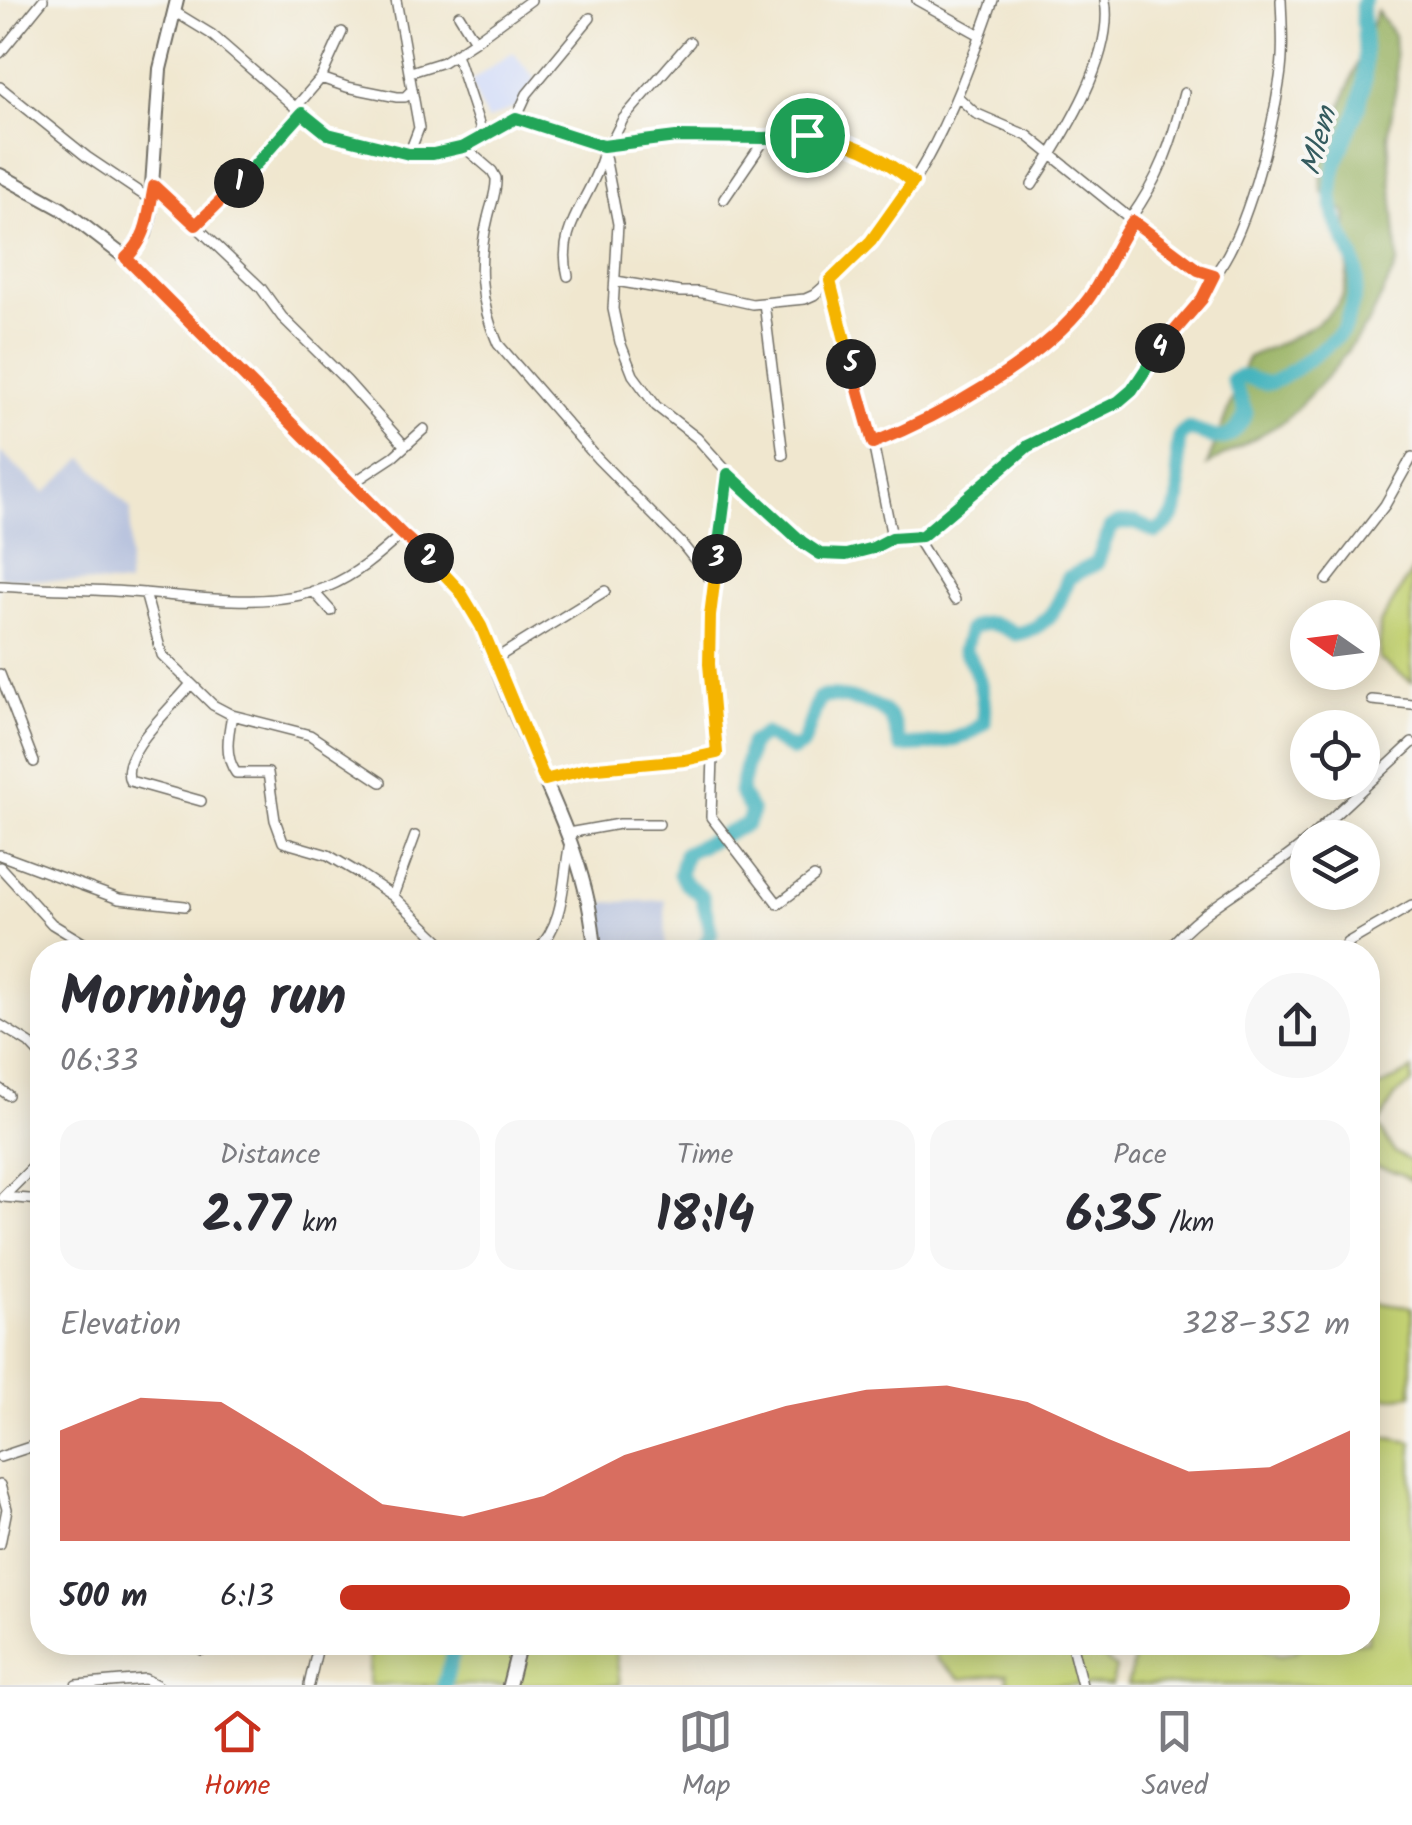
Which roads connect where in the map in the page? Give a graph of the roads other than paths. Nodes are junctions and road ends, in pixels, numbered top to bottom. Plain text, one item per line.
1 (43, 0) edge
2 (396, 0) edge
3 (531, 0) edge
4 (917, 0) edge
5 (993, 0) edge
6 (1105, 0) edge
7 (1281, 0) edge
8 (176, 6) edge
9 (459, 15) dead end
10 (590, 18) dead end
11 (342, 32) dead end
12 (980, 35) junction
13 (475, 41) junction
14 (690, 42) dead end
15 (0, 53) edge
16 (456, 54) junction
17 (410, 72) junction
18 (322, 78) junction
19 (0, 86) edge
20 (410, 92) junction
21 (1184, 93) dead end
22 (958, 97) junction
23 (298, 110) junction
24 (516, 118) junction
25 (482, 136) junction
26 (765, 138) junction
27 (464, 147) junction
28 (606, 148) junction
29 (409, 154) junction
30 (1051, 156) junction
31 (0, 174) edge
32 (913, 182) junction
33 (1032, 185) dead end
34 (152, 193) junction
35 (724, 199) dead end
36 (1132, 220) junction
37 (196, 225) junction
38 (126, 258) junction
39 (1214, 275) junction
40 (568, 276) dead end
41 (616, 280) junction
42 (830, 281) junction
43 (764, 304) junction
44 (424, 429) dead end
45 (873, 443) junction
46 (404, 445) junction
47 (782, 455) dead end
48 (1412, 457) edge
49 (728, 474) junction
50 (353, 483) junction
51 (402, 534) junction
52 (916, 537) junction
53 (892, 538) junction
54 (1326, 580) dead end
55 (714, 584) junction
56 (0, 586) edge
57 (313, 591) junction
58 (606, 592) dead end
59 (145, 593) junction
60 (955, 600) dead end
61 (331, 611) dead end
62 (494, 659) junction
63 (0, 674) edge
64 (190, 686) junction
65 (1372, 700) dead end
66 (1412, 704) edge
67 (232, 715) junction
68 (1412, 743) edge
69 (713, 756) junction
70 (34, 762) dead end
71 (545, 780) junction
72 (381, 782) dead end
73 (201, 801) dead end
74 (1329, 820) edge
75 (658, 824) dead end
76 (415, 836) dead end
77 (569, 836) junction
78 (0, 854) edge
79 (1290, 855) edge
80 (0, 867) edge
81 (814, 877) dead end
82 (392, 896) junction
83 (1412, 905) edge
84 (185, 906) dead end
85 (78, 940) edge
86 (440, 940) edge
87 (546, 940) edge
88 (593, 940) edge
89 (1177, 940) edge
90 (1352, 940) edge
91 (0, 1025) edge
92 (30, 1045) edge
93 (30, 1169) edge
94 (1, 1197) edge
95 (30, 1199) edge
96 (30, 1447) edge
97 (0, 1457) edge
98 (0, 1485) edge
99 (0, 1544) edge
100 (316, 1655) edge
101 (516, 1655) edge
102 (1075, 1655) edge
103 (76, 1685) edge
104 (157, 1685) edge
105 (308, 1685) edge
106 (508, 1685) edge
107 (1082, 1685) edge

1 - 15 street
2 - 17 street
3 - 13 street
4 - 12 street
5 - 12 street
6 - 30 street
7 - 39 street
8 - 23 street
8 - 34 main road
9 - 13 street
10 - 24 street
11 - 18 street
12 - 22 street
13 - 16 street
14 - 28 street
16 - 17 street
16 - 25 street
17 - 20 street
18 - 20 street
18 - 23 street
19 - 34 street
20 - 29 street
21 - 36 street
22 - 30 street
22 - 32 street
23 - 29 street
23 - 37 street
24 - 25 street
24 - 28 street
25 - 27 street
26 - 28 street
26 - 32 street
26 - 35 street
27 - 29 street
27 - 55 street
28 - 40 street
28 - 41 street
30 - 33 street
30 - 36 street
31 - 38 main road
32 - 42 street
34 - 37 street
34 - 38 main road
36 - 39 street
36 - 45 street
37 - 46 street
38 - 50 main road
39 - 52 street
41 - 43 street
41 - 49 street
42 - 43 street
42 - 45 street
43 - 47 street
44 - 46 street
45 - 53 street
46 - 50 street
48 - 54 street
49 - 53 street
49 - 55 street
50 - 51 main road
51 - 57 street
51 - 62 main road
52 - 53 street
52 - 60 street
55 - 69 street
56 - 59 street
57 - 59 street
57 - 61 street
58 - 62 street
59 - 64 street
62 - 71 main road
63 - 70 street
64 - 67 street
64 - 73 street
65 - 66 street
67 - 72 street
67 - 82 street
68 - 74 street
69 - 71 street
69 - 81 street
71 - 77 main road
75 - 77 street
76 - 82 street
77 - 87 street
77 - 88 main road
78 - 84 street
79 - 89 street
80 - 85 street
82 - 86 street
83 - 90 street
91 - 92 street
93 - 94 street
94 - 95 street
96 - 97 street
98 - 99 street
100 - 105 street
101 - 106 main road
102 - 107 street
103 - 104 street

